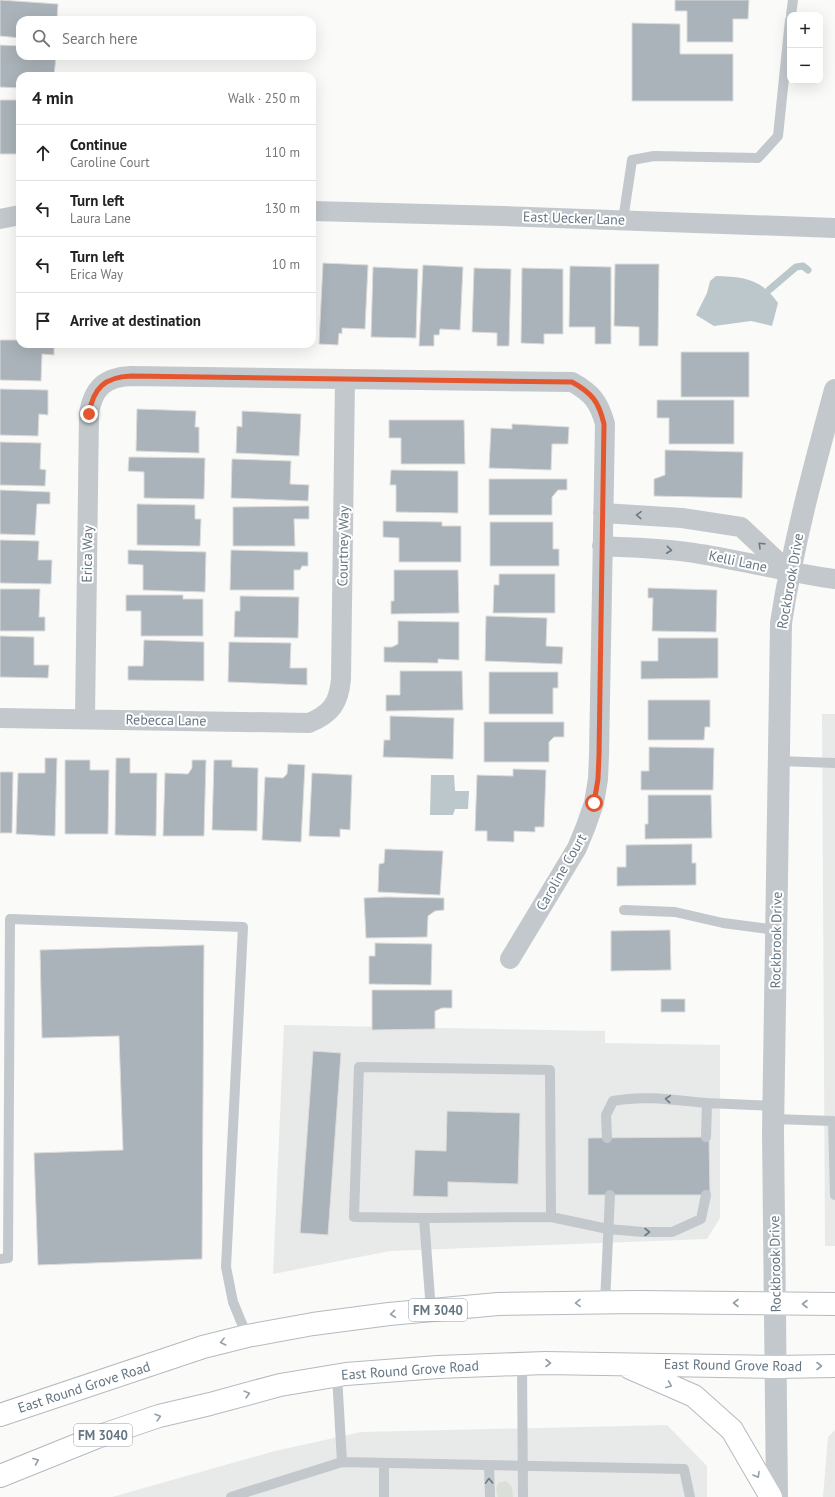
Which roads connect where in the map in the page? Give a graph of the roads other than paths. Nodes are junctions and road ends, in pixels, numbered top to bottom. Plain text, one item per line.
1 (793, 0) edge
2 (791, 12) edge
3 (787, 48) edge
4 (316, 211) edge
5 (16, 216) edge
6 (0, 219) edge
7 (623, 220) junction
8 (835, 228) edge
9 (345, 378) junction
10 (835, 390) edge
11 (603, 513) junction
12 (602, 546) junction
13 (789, 572) junction
14 (835, 579) edge
15 (329, 712) joint
16 (0, 718) edge
17 (85, 719) junction
18 (779, 761) junction
19 (835, 763) edge
20 (624, 910) dead end
21 (776, 930) junction
22 (510, 959) dead end
23 (707, 1103) junction
24 (774, 1112) junction
25 (834, 1121) edge
26 (706, 1137) dead end
27 (607, 1138) dead end
28 (610, 1195) dead end
29 (706, 1195) dead end
30 (835, 1195) edge
31 (551, 1217) junction
32 (424, 1218) junction
33 (608, 1229) junction
34 (0, 1259) edge
35 (605, 1303) junction
36 (775, 1304) junction
37 (835, 1304) edge
38 (431, 1310) junction
39 (246, 1336) junction
40 (522, 1363) junction
41 (620, 1364) junction
42 (835, 1366) edge
43 (776, 1367) junction
44 (337, 1375) junction
45 (0, 1415) edge
46 (342, 1462) junction
47 (384, 1463) junction
48 (489, 1465) junction
49 (522, 1466) junction
50 (0, 1476) edge
51 (231, 1497) edge
52 (384, 1497) edge
53 (490, 1497) edge
54 (523, 1497) edge
55 (690, 1497) edge
56 (771, 1497) edge
57 (777, 1497) edge

1 - 2 lane
3 - 7 lane
4 - 7 street, East Uecker Lane
5 - 6 street
7 - 8 street, East Uecker Lane
9 - 11 street, Caroline Court
9 - 15 street, Courtney Way
9 - 17 street, Erica Way
10 - 13 street, Rockbrook Drive
11 - 12 street, Caroline Court
13 -> 11 street, Kelli Lane
12 -> 13 street, Kelli Lane
12 - 22 street, Caroline Court
13 - 14 street
13 - 18 street, Rockbrook Drive
15 - 17 street, Rebecca Lane
16 - 17 street, Rebecca Lane
18 - 19 lane
18 - 21 street, Rockbrook Drive
20 - 21 lane
21 - 24 street, Rockbrook Drive
23 - 24 lane
23 - 26 lane
23 -> 27 lane
24 - 25 lane
24 - 36 street, Rockbrook Drive
25 - 30 lane
28 - 33 lane
33 -> 29 lane
31 - 32 lane
31 - 32 lane
31 - 33 lane
32 - 38 lane
33 - 35 lane
34 - 39 lane
36 -> 35 main road, East Round Grove Road / FM 3040
35 -> 38 main road, East Round Grove Road / FM 3040
37 -> 36 main road, East Round Grove Road / FM 3040
36 - 43 street, Rockbrook Drive
38 -> 39 main road, East Round Grove Road / FM 3040
39 -> 45 main road, East Round Grove Road / FM 3040
40 -> 41 main road, East Round Grove Road / FM 3040
40 - 44 main road, East Round Grove Road / FM 3040
40 - 49 lane
41 - 43 main road, East Round Grove Road / FM 3040
41 -> 56 main road
43 -> 42 main road, East Round Grove Road / FM 3040
43 - 57 street, Rockbrook Drive
44 - 46 lane
50 -> 44 main road, East Round Grove Road / FM 3040
46 - 47 lane
46 - 51 lane
47 - 48 lane
47 - 52 lane
48 - 49 lane
53 -> 48 lane
49 - 54 lane
49 - 55 lane

